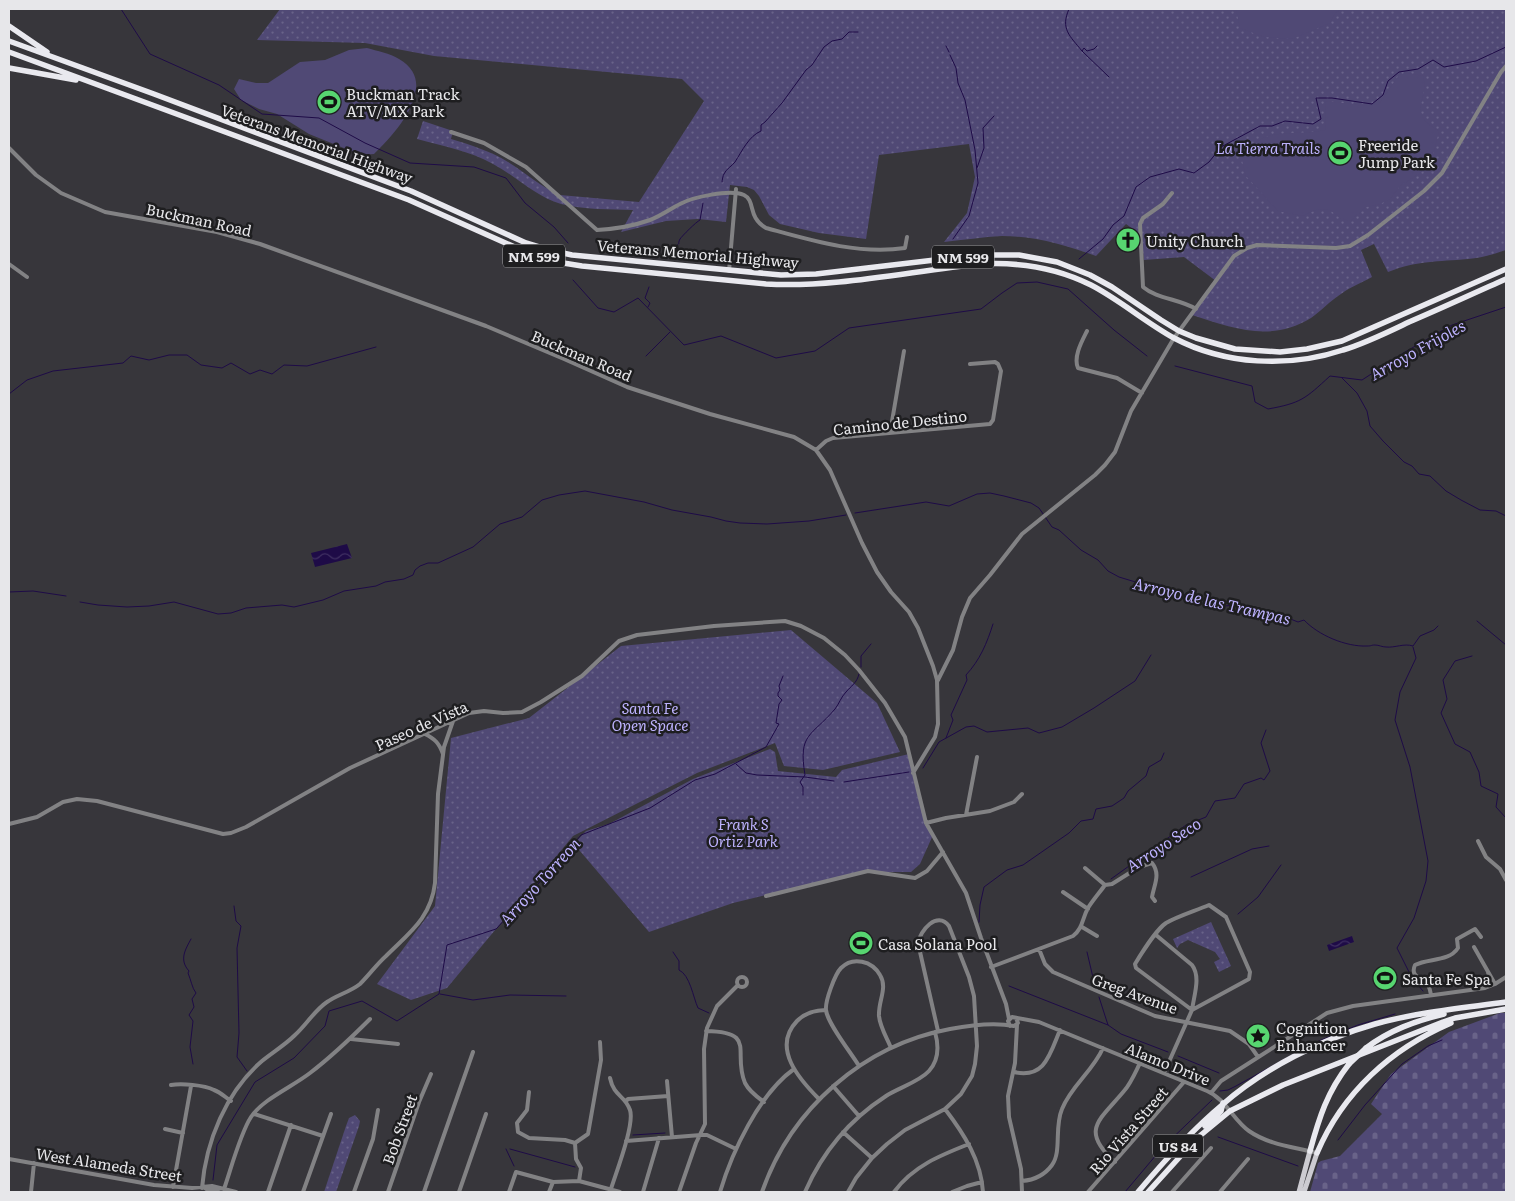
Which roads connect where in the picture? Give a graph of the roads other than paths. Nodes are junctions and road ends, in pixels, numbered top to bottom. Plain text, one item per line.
1 (9, 26) edge
2 (9, 41) edge
3 (9, 52) edge
4 (55, 57) junction
5 (1506, 66) edge
6 (9, 68) edge
7 (100, 85) junction
8 (451, 132) dead end
9 (9, 148) edge
10 (735, 192) junction
11 (1172, 193) dead end
12 (906, 237) dead end
13 (9, 264) edge
14 (1506, 269) edge
15 (729, 271) junction
16 (27, 277) dead end
17 (1506, 279) edge
18 (1196, 308) junction
19 (1087, 331) dead end
20 (1179, 331) junction
21 (1174, 338) junction
22 (904, 351) dead end
23 (970, 364) dead end
24 (1142, 393) junction
25 (890, 433) junction
26 (816, 450) junction
27 (937, 680) junction
28 (453, 721) junction
29 (424, 734) junction
30 (443, 756) junction
31 (977, 757) dead end
32 (913, 773) junction
33 (1022, 794) dead end
34 (966, 815) junction
35 (926, 823) junction
36 (9, 824) edge
37 (1478, 840) dead end
38 (943, 852) junction
39 (1085, 868) dead end
40 (1506, 880) edge
41 (1106, 885) junction
42 (1063, 892) dead end
43 (766, 896) dead end
44 (1155, 901) dead end
45 (1088, 909) junction
46 (1082, 927) junction
47 (1156, 935) junction
48 (1098, 936) dead end
49 (1481, 937) dead end
50 (1474, 947) dead end
51 (1039, 949) junction
52 (992, 967) junction
53 (1506, 977) edge
54 (1495, 984) junction
55 (738, 985) dead end
56 (1431, 995) junction
57 (1506, 1002) edge
58 (1006, 1004) junction
59 (1473, 1007) junction
60 (1506, 1009) edge
61 (826, 1010) junction
62 (1192, 1010) junction
63 (1015, 1017) junction
64 (1467, 1017) junction
65 (370, 1019) dead end
66 (1009, 1019) junction
67 (1026, 1020) junction
68 (1186, 1023) junction
69 (996, 1024) junction
70 (976, 1025) junction
71 (1014, 1025) junction
72 (1060, 1030) junction
73 (706, 1031) junction
74 (937, 1031) junction
75 (350, 1039) junction
76 (600, 1042) dead end
77 (398, 1044) dead end
78 (891, 1048) junction
79 (1103, 1048) junction
80 (472, 1052) dead end
81 (1258, 1057) junction
82 (1140, 1063) junction
83 (859, 1066) junction
84 (794, 1070) junction
85 (1014, 1072) junction
86 (1164, 1073) junction
87 (431, 1074) dead end
88 (610, 1078) dead end
89 (668, 1081) dead end
90 (1184, 1082) junction
91 (171, 1085) dead end
92 (191, 1086) junction
93 (833, 1086) junction
94 (529, 1092) dead end
95 (1211, 1093) junction
96 (668, 1096) junction
97 (819, 1099) junction
98 (231, 1101) junction
99 (626, 1101) junction
100 (764, 1102) junction
101 (1223, 1103) junction
102 (945, 1108) junction
103 (378, 1110) dead end
104 (1230, 1112) junction
105 (254, 1114) junction
106 (331, 1114) dead end
107 (486, 1114) dead end
108 (859, 1116) junction
109 (291, 1126) junction
110 (165, 1129) dead end
111 (843, 1132) junction
112 (183, 1133) junction
113 (701, 1134) junction
114 (323, 1136) junction
115 (672, 1137) junction
116 (660, 1138) junction
117 (1196, 1138) junction
118 (626, 1141) junction
119 (575, 1143) junction
120 (969, 1144) junction
121 (1211, 1148) dead end
122 (736, 1149) junction
123 (1313, 1152) junction
124 (872, 1158) junction
125 (9, 1159) edge
126 (1248, 1160) dead end
127 (1115, 1162) junction
128 (34, 1163) junction
129 (579, 1181) junction
130 (1022, 1181) junction
131 (553, 1182) junction
132 (982, 1182) junction
133 (173, 1187) junction
134 (203, 1188) junction
135 (222, 1189) junction
136 (611, 1191) edge
137 (31, 1192) edge
138 (236, 1192) edge
139 (268, 1192) edge
140 (303, 1192) edge
141 (354, 1192) edge
142 (388, 1192) edge
143 (424, 1192) edge
144 (459, 1192) edge
145 (509, 1192) edge
146 (549, 1192) edge
147 (620, 1192) edge
148 (643, 1192) edge
149 (679, 1192) edge
150 (720, 1192) edge
151 (762, 1192) edge
152 (805, 1192) edge
153 (848, 1192) edge
154 (894, 1192) edge
155 (952, 1192) edge
156 (983, 1192) edge
157 (1022, 1192) edge
158 (1088, 1192) edge
159 (1138, 1192) edge
160 (1148, 1192) edge
161 (1172, 1192) edge
162 (1220, 1192) edge
163 (1299, 1192) edge
164 (1304, 1192) edge

1 - 4 highway
2 - 4 highway, Veterans Memorial Highway / NM 599
3 - 7 highway, Veterans Memorial Highway / NM 599
4 - 15 highway, Veterans Memorial Highway / NM 599
5 - 18 street
6 - 7 highway
7 - 21 highway, Veterans Memorial Highway / NM 599
8 - 10 street
9 - 26 street, Buckman Road
10 - 12 street
10 - 15 street
11 - 18 street
13 - 16 street
14 - 20 highway, Veterans Memorial Highway / NM 599
15 - 20 highway, Veterans Memorial Highway / NM 599
17 - 21 highway, Veterans Memorial Highway / NM 599
18 - 20 street
19 - 24 street
20 - 21 street
21 - 24 street
22 - 25 street
23 - 25 street, Camino de Destino
24 - 27 street
25 - 26 street, Camino de Destino
26 - 27 street, Buckman Road
27 - 32 street, Buckman Road
28 - 29 street, Paseo de Vista
28 - 30 street
28 - 32 street, Paseo de Vista
29 - 30 street
29 - 36 street, Paseo de Vista
30 - 98 street
31 - 34 street
32 - 35 street, Paseo de Vista
33 - 34 street
34 - 35 street
35 - 38 street, Paseo de Vista
37 - 40 street
38 - 43 street
38 - 52 street, Paseo de Vista
39 - 41 street
41 - 44 street
41 - 45 street
42 - 45 street
45 - 46 street
46 - 48 street
46 - 51 street
47 - 62 street
47 - 62 street
47 - 62 street
49 - 56 street
50 - 54 street
51 - 52 street
51 - 68 street, Greg Avenue
52 - 58 street, Paseo de Vista
53 - 54 street
54 - 56 street
55 - 73 street
56 - 81 street
57 - 59 highway, US 84
58 - 63 street
58 - 66 street
59 - 101 highway, US 84
59 - 123 highway, bridge
60 - 64 highway, US 84
61 - 78 street
61 - 83 street
61 - 84 street
62 - 68 street
63 - 66 street
63 - 67 street, Alamo Drive
63 - 71 street
64 - 104 highway, US 84
64 - 123 highway
65 - 75 street
66 - 69 street
66 - 71 street
67 - 71 street
67 - 72 street, Alamo Drive
68 - 81 street, Greg Avenue
68 - 86 street
69 - 70 street
69 - 71 street
70 - 74 street
70 - 74 street
70 - 102 street
71 - 85 street
72 - 79 street, Alamo Drive
72 - 85 street
73 - 100 street
73 - 113 street
74 - 78 street
74 - 108 street
75 - 77 street
75 - 105 street
76 - 119 street
78 - 83 street
79 - 82 street, Alamo Drive
79 - 130 street
80 - 143 street
81 - 95 street
82 - 86 street, Alamo Drive
82 - 127 street
83 - 93 street
84 - 97 street
84 - 100 street
85 - 130 street
86 - 90 street, Alamo Drive
87 - 142 street, Bob Street
88 - 99 street
89 - 96 street
90 - 95 street, Alamo Drive
90 - 127 street, Rio Vista Street
91 - 92 street
92 - 98 street
92 - 112 street
93 - 97 street
93 - 108 street
94 - 119 street
95 - 101 street, Alamo Drive
96 - 99 street
96 - 115 street
97 - 151 street
98 - 134 street
99 - 118 street
100 - 122 street
101 - 104 street, Alamo Drive
101 - 117 highway
101 - 159 highway, US 84
102 - 120 street
102 - 124 street
103 - 141 street
104 - 117 highway, US 84
104 - 123 street, Alamo Drive
105 - 109 street
105 - 135 street
106 - 114 street
107 - 144 street
108 - 111 street
109 - 114 street
109 - 139 street
110 - 112 street
111 - 124 street
111 - 152 street
112 - 133 street
113 - 115 street
113 - 122 street
113 - 149 street
114 - 140 street
115 - 116 street
116 - 118 street
116 - 148 street
117 - 160 highway, US 84
118 - 136 street
119 - 129 street
120 - 132 street
120 - 154 street
121 - 161 street
122 - 150 street
123 - 163 main road
123 - 164 main road
124 - 153 street
125 - 128 street, West Alameda Street
126 - 162 street
127 - 158 street, Rio Vista Street
128 - 133 street, West Alameda Street
128 - 137 street
129 - 131 street
129 - 136 street
130 - 157 street
131 - 145 street
131 - 146 street
132 - 155 street
132 - 156 street
133 - 134 street, West Alameda Street
134 - 135 street, West Alameda Street
135 - 138 street, West Alameda Street
136 - 147 street

